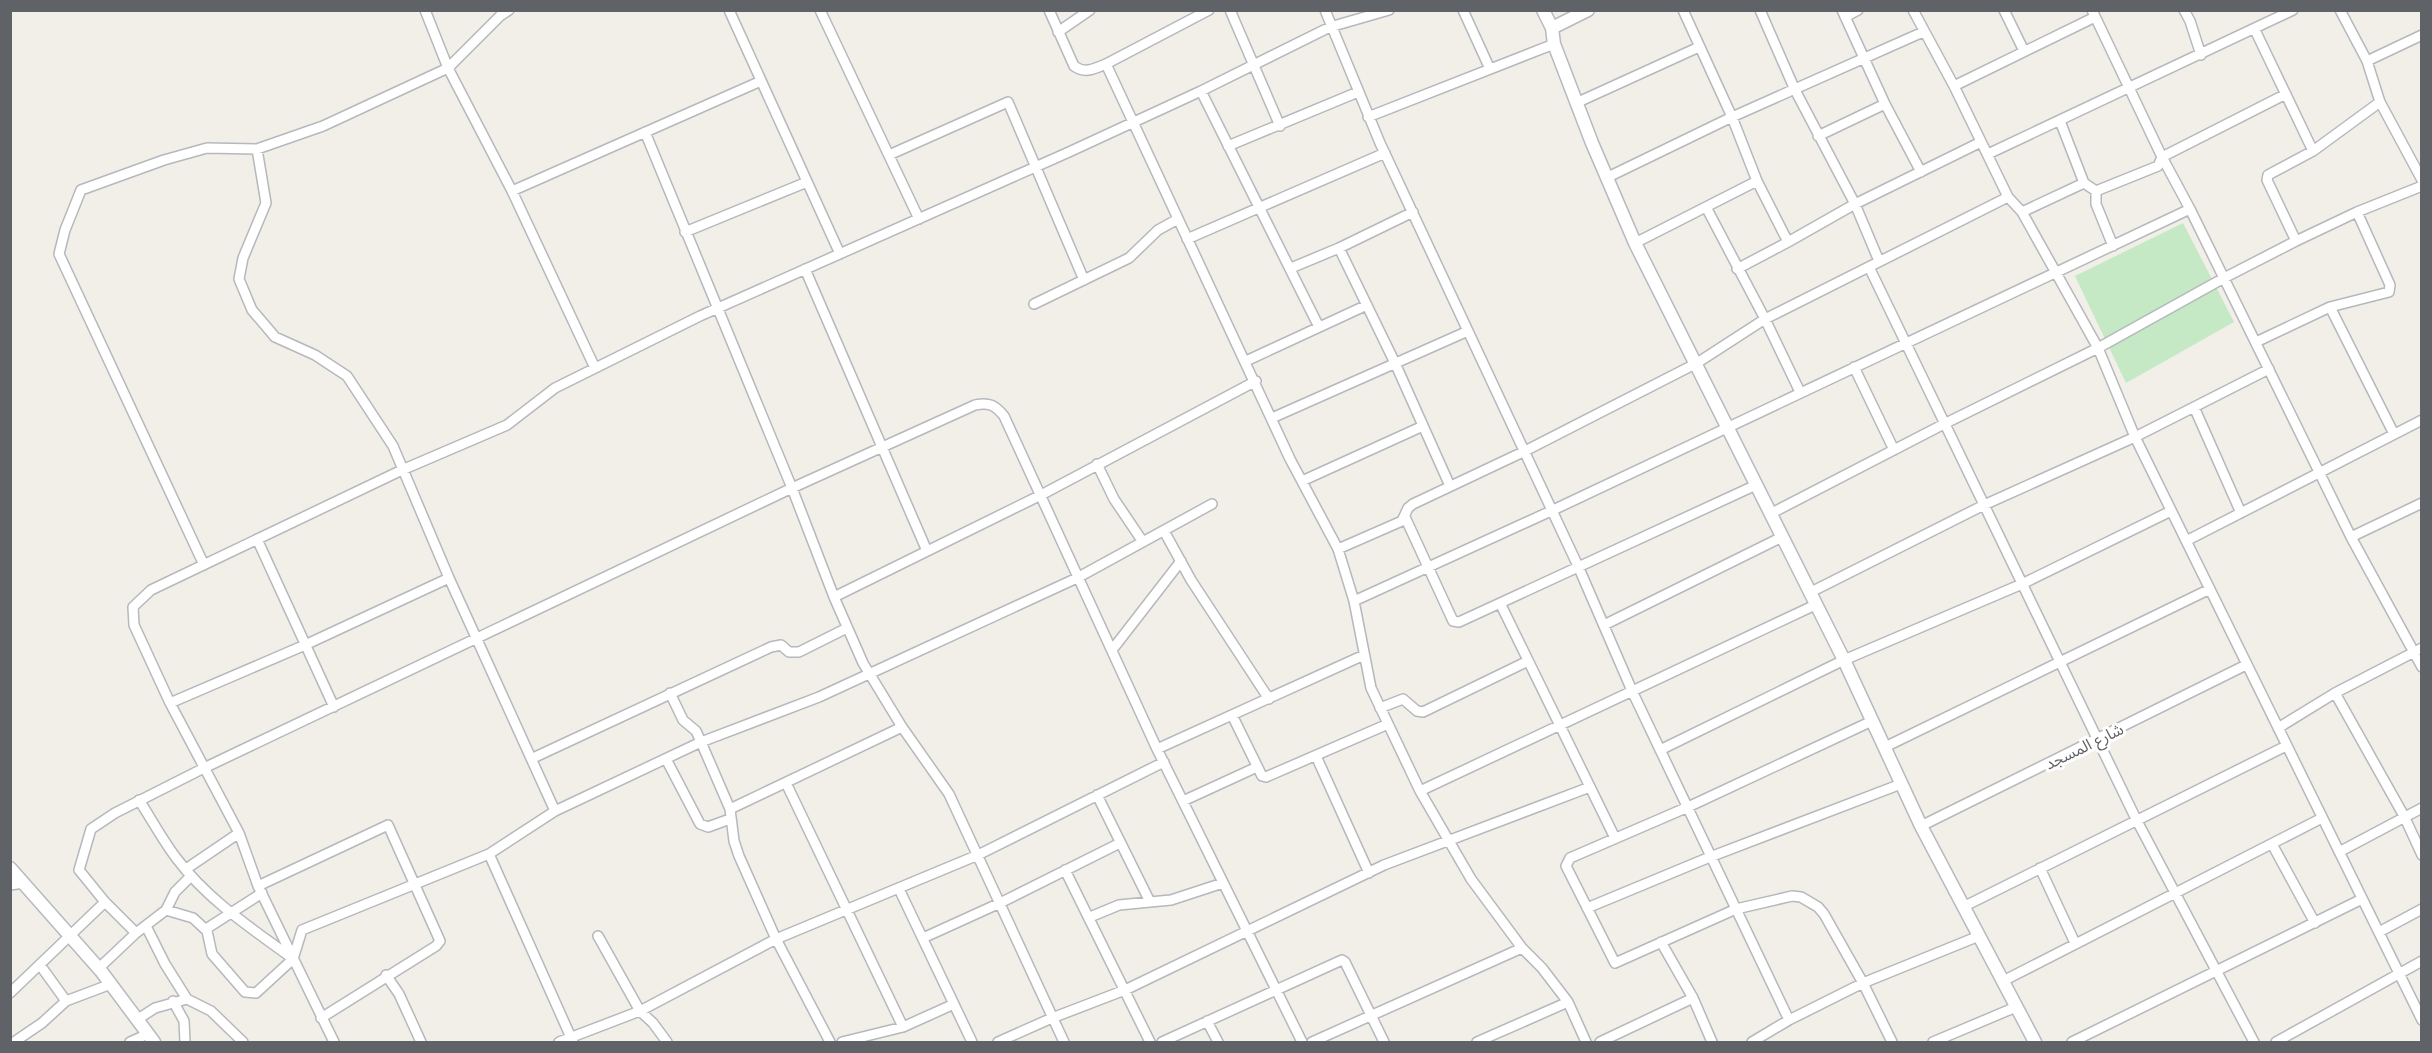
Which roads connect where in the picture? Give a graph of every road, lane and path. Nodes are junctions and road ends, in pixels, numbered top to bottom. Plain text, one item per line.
1 (424, 10) edge
2 (510, 10) edge
3 (729, 10) edge
4 (820, 10) edge
5 (1048, 10) edge
6 (1090, 10) edge
7 (1209, 10) edge
8 (1230, 10) edge
9 (1325, 10) edge
10 (1389, 10) edge
11 (1463, 10) edge
12 (1543, 10) edge
13 (1588, 10) edge
14 (1683, 10) edge
15 (1760, 10) edge
16 (1858, 10) edge
17 (1913, 10) edge
18 (2004, 10) edge
19 (2184, 10) edge
20 (2293, 10) edge
21 (2340, 10) edge
22 (1843, 14) edge
23 (2094, 14) edge
24 (1330, 27) junction
25 (1552, 28) junction
26 (2255, 30) junction
27 (1923, 32) junction
28 (1058, 33) junction
29 (2421, 35) edge
30 (1554, 44) junction
31 (1699, 47) junction
32 (2024, 51) junction
33 (2201, 55) junction
34 (1863, 58) junction
35 (2367, 62) junction
36 (1106, 64) junction
37 (1253, 64) junction
38 (448, 68) junction
39 (1490, 69) junction
40 (761, 81) junction
41 (1954, 87) junction
42 (2128, 87) junction
43 (1795, 90) junction
44 (1201, 91) junction
45 (1358, 92) junction
46 (2286, 94) junction
47 (2380, 102) junction
48 (1576, 103) junction
49 (1885, 104) junction
50 (1368, 117) junction
51 (1732, 117) junction
52 (1133, 122) junction
53 (2060, 122) junction
54 (1280, 126) junction
55 (645, 132) junction
56 (1818, 136) junction
57 (1981, 142) junction
58 (1228, 146) junction
59 (257, 149) junction
60 (2313, 151) junction
61 (1384, 153) junction
62 (1988, 154) junction
63 (889, 155) junction
64 (2162, 157) junction
65 (1034, 168) junction
66 (1920, 172) junction
67 (1606, 178) junction
68 (2421, 180) edge
69 (1757, 181) junction
70 (807, 182) junction
71 (2085, 183) junction
72 (2421, 186) edge
73 (512, 191) junction
74 (2096, 191) junction
75 (2008, 197) junction
76 (1855, 204) junction
77 (1260, 207) junction
78 (1706, 207) junction
79 (2190, 209) junction
80 (1413, 212) junction
81 (2022, 212) junction
82 (2357, 212) junction
83 (919, 219) junction
84 (1178, 219) junction
85 (685, 232) junction
86 (1187, 238) junction
87 (2296, 241) junction
88 (1788, 242) junction
89 (1635, 243) junction
90 (2113, 246) junction
91 (1340, 248) junction
92 (840, 254) junction
93 (1879, 261) junction
94 (1869, 267) junction
95 (1292, 268) junction
96 (805, 269) junction
97 (1737, 269) junction
98 (2057, 273) junction
99 (2224, 278) junction
100 (1084, 280) junction
101 (1034, 304) dead end
102 (1367, 304) junction
103 (2330, 307) junction
104 (717, 308) junction
105 (1765, 319) junction
106 (1319, 327) junction
107 (1468, 331) junction
108 (2256, 342) junction
109 (1905, 343) junction
110 (2098, 348) junction
111 (1246, 361) junction
112 (1395, 363) junction
113 (1697, 363) junction
114 (1854, 367) junction
115 (595, 368) junction
116 (2269, 369) junction
117 (1256, 381) junction
118 (1800, 392) junction
119 (2194, 407) junction
120 (1272, 418) junction
121 (2421, 420) edge
122 (1944, 424) junction
123 (1423, 426) junction
124 (1728, 428) junction
125 (2394, 434) junction
126 (2135, 437) junction
127 (882, 447) junction
128 (1894, 450) junction
129 (1523, 452) junction
130 (1097, 464) junction
131 (402, 470) junction
132 (2320, 473) junction
133 (1302, 481) junction
134 (1756, 485) junction
135 (1450, 486) junction
136 (792, 488) junction
137 (1041, 495) junction
138 (2421, 503) edge
139 (1212, 504) dead end
140 (1984, 505) junction
141 (1551, 511) junction
142 (2171, 511) junction
143 (2241, 513) junction
144 (1770, 514) junction
145 (1405, 517) junction
146 (1164, 531) junction
147 (1782, 537) junction
148 (2351, 537) junction
149 (257, 539) junction
150 (2186, 541) junction
151 (1143, 542) junction
152 (1338, 549) junction
153 (927, 551) junction
154 (1181, 561) junction
155 (204, 565) junction
156 (1578, 566) junction
157 (1427, 567) junction
158 (449, 578) junction
159 (1077, 578) junction
160 (2022, 584) junction
161 (2210, 589) junction
162 (1809, 593) junction
163 (834, 597) junction
164 (1354, 601) junction
165 (1500, 603) junction
166 (1815, 605) junction
167 (1604, 625) junction
168 (847, 628) junction
169 (477, 639) junction
170 (305, 645) junction
171 (1112, 650) junction
172 (2418, 650) edge
173 (1364, 655) junction
174 (1844, 660) junction
175 (2061, 661) junction
176 (1528, 662) junction
177 (2246, 665) junction
178 (2421, 666) edge
179 (869, 674) junction
180 (670, 693) junction
181 (1633, 693) junction
182 (2335, 693) junction
183 (1269, 699) junction
184 (171, 703) junction
185 (334, 707) junction
186 (1380, 708) junction
187 (1232, 715) junction
188 (1872, 721) junction
189 (1388, 724) junction
190 (1560, 726) junction
191 (902, 727) junction
192 (2278, 728) junction
193 (2098, 739) junction
194 (701, 742) junction
195 (2286, 746) junction
196 (1885, 747) junction
197 (1157, 749) junction
198 (1660, 750) junction
199 (1316, 756) junction
200 (532, 758) junction
201 (666, 759) junction
202 (1164, 762) junction
203 (1257, 767) junction
204 (204, 768) junction
205 (786, 783) junction
206 (1901, 784) junction
207 (1590, 787) junction
208 (1420, 791) junction
209 (1097, 795) junction
210 (139, 800) junction
211 (1183, 801) junction
212 (1688, 807) junction
213 (2421, 808) edge
214 (730, 809) junction
215 (555, 811) junction
216 (2404, 816) junction
217 (2322, 818) junction
218 (730, 819) junction
219 (2136, 819) junction
220 (1921, 826) junction
221 (239, 833) junction
222 (1615, 838) junction
223 (1449, 842) junction
224 (1120, 843) junction
225 (2271, 843) junction
226 (2339, 852) junction
227 (489, 854) junction
228 (978, 855) junction
229 (2421, 855) edge
230 (1710, 857) junction
231 (10, 868) edge
232 (2040, 868) junction
233 (1065, 870) junction
234 (188, 872) junction
235 (1369, 873) junction
236 (24, 883) junction
237 (1223, 883) junction
238 (10, 885) edge
239 (416, 885) junction
240 (260, 889) junction
241 (899, 889) junction
242 (2174, 892) junction
243 (2362, 899) junction
244 (105, 902) junction
245 (1150, 902) junction
246 (1000, 903) junction
247 (1963, 907) junction
248 (1587, 908) junction
249 (845, 909) junction
250 (1736, 909) junction
251 (2421, 909) edge
252 (166, 910) junction
253 (231, 913) junction
254 (1089, 917) junction
255 (2315, 923) junction
256 (146, 926) junction
257 (206, 929) junction
258 (1247, 932) junction
259 (2379, 932) junction
260 (136, 933) junction
261 (70, 934) junction
262 (598, 936) dead end
263 (1979, 936) junction
264 (923, 938) junction
265 (776, 939) junction
266 (1661, 942) junction
267 (2075, 944) junction
268 (1522, 948) junction
269 (293, 958) junction
270 (2421, 961) edge
271 (39, 965) junction
272 (99, 969) junction
273 (2218, 972) junction
274 (386, 975) junction
275 (2399, 975) junction
276 (2003, 981) junction
277 (1863, 983) junction
278 (111, 984) junction
279 (1276, 989) junction
280 (1125, 990) junction
281 (10, 993) edge
282 (1693, 998) junction
283 (187, 999) junction
284 (66, 1001) junction
285 (172, 1001) junction
286 (1568, 1002) junction
287 (954, 1004) junction
288 (2016, 1007) junction
289 (640, 1011) junction
290 (1372, 1016) junction
291 (321, 1018) junction
292 (1052, 1018) junction
293 (138, 1019) junction
294 (1789, 1020) junction
295 (2421, 1020) edge
296 (1207, 1021) junction
297 (903, 1027) junction
298 (151, 1038) edge
299 (572, 1040) edge
300 (14, 1042) edge
301 (130, 1042) edge
302 (185, 1042) edge
303 (243, 1042) edge
304 (334, 1042) edge
305 (421, 1042) edge
306 (559, 1042) edge
307 (667, 1042) edge
308 (830, 1042) edge
309 (842, 1042) edge
310 (972, 1042) edge
311 (998, 1042) edge
312 (1064, 1042) edge
313 (1150, 1042) edge
314 (1162, 1042) edge
315 (1218, 1042) edge
316 (1302, 1042) edge
317 (1312, 1042) edge
318 (1384, 1042) edge
319 (1477, 1042) edge
320 (1586, 1042) edge
321 (1600, 1042) edge
322 (1712, 1042) edge
323 (1752, 1042) edge
324 (1892, 1042) edge
325 (1933, 1042) edge
326 (2035, 1042) edge
327 (2072, 1042) edge
328 (2254, 1042) edge
329 (2276, 1042) edge

1 - 38 street
2 - 38 street
3 - 40 street
4 - 63 street
5 - 28 street
6 - 28 street
7 - 36 street
8 - 37 street
9 - 24 street
10 - 24 street
11 - 39 street
12 - 25 street
13 - 25 street
14 - 31 street
15 - 43 street
16 - 22 street
17 - 27 street
18 - 32 street
19 - 33 street
20 - 26 street
21 - 35 street
22 - 34 street
23 - 32 street
23 - 42 street
24 - 37 street
24 - 45 street
25 - 30 street
26 - 33 street
26 - 46 street
27 - 34 street
27 - 41 street
28 - 36 street
29 - 35 street
30 - 39 street
30 - 48 street
31 - 48 street
31 - 51 street
32 - 41 street
33 - 42 street
34 - 43 street
34 - 49 street
35 - 47 street
36 - 52 street
37 - 44 street
37 - 54 street
38 - 59 street
38 - 73 street
39 - 50 street
40 - 55 street
40 - 70 street
41 - 57 street
42 - 53 street
42 - 64 street
43 - 51 street
43 - 56 street
44 - 52 street
44 - 58 street
45 - 50 street
45 - 54 street
46 - 60 street
46 - 64 street
47 - 60 street
47 - 68 street
48 - 67 street
49 - 56 street
49 - 66 street
50 - 61 street
51 - 67 street
51 - 69 street
52 - 65 street
52 - 84 street
53 - 62 street
53 - 71 street
54 - 58 street
55 - 73 street
55 - 85 street
56 - 76 street
57 - 62 street
57 - 66 street
58 - 77 street
59 - 131 street
59 - 155 street
60 - 87 street
61 - 77 street
61 - 80 street
62 - 75 street
63 - 65 street
63 - 83 street
64 - 74 street
64 - 79 street
65 - 83 street
65 - 100 street
66 - 76 street
67 - 89 street
69 - 78 street
69 - 88 street
70 - 85 street
70 - 92 street
71 - 74 street
71 - 81 street
72 - 82 street
73 - 115 street
74 - 90 street
75 - 81 street
75 - 93 street
76 - 88 street
76 - 93 street
77 - 86 street
77 - 95 street
78 - 89 street
78 - 97 street
79 - 90 street
79 - 99 street
80 - 91 street
80 - 107 street
81 - 98 street
82 - 87 street
82 - 103 street
83 - 92 street
84 - 86 street
84 - 100 street
85 - 104 street
86 - 111 street
87 - 99 street
88 - 97 street
89 - 113 street
90 - 98 street
91 - 95 street
91 - 102 street
92 - 96 street
93 - 94 street
94 - 105 street
94 - 109 street
95 - 106 street
96 - 104 street
96 - 127 street
97 - 105 street
98 - 109 street
98 - 110 street
99 - 108 street
99 - 110 street
100 - 101 street
102 - 106 street
102 - 112 street
103 - 108 street
103 - 125 street
104 - 115 street
104 - 136 street
105 - 113 street
105 - 118 street
106 - 111 street
107 - 112 street
107 - 129 street
108 - 116 street
109 - 114 street
109 - 122 street
110 - 122 street
110 - 126 street
111 - 117 street
112 - 120 street
112 - 123 street
113 - 124 street
113 - 129 street
114 - 118 street
114 - 128 street
115 - 131 street
116 - 119 street
116 - 132 street
117 - 120 street
117 - 130 street
118 - 124 street
119 - 126 street
119 - 143 street
120 - 133 street
121 - 125 street
122 - 128 street
122 - 140 street
123 - 133 street
123 - 135 street
124 - 134 street
124 - 141 street
125 - 132 street
126 - 140 street
126 - 142 street
127 - 136 street
127 - 137 street
127 - 153 street
128 - 144 street
129 - 135 street
129 - 141 street
130 - 137 street
130 - 151 street
131 - 149 street
131 - 158 street
132 - 143 street
132 - 148 street
133 - 152 street
134 - 144 street
134 - 156 street
135 - 145 street
136 - 163 street
136 - 169 street
137 - 153 street
137 - 159 street
138 - 148 street
139 - 146 street
140 - 160 street
140 - 162 street
141 - 156 street
141 - 157 street
142 - 150 street
142 - 160 street
143 - 150 street
144 - 147 street
145 - 152 street
145 - 157 street
146 - 151 street
146 - 154 street
147 - 162 street
147 - 167 street
148 - 172 street
149 - 155 street
149 - 170 street
150 - 161 street
151 - 159 street
152 - 164 street
153 - 163 street
154 - 171 street
154 - 183 street
155 - 184 street
156 - 165 street
156 - 167 street
157 - 164 street
157 - 165 street
158 - 169 street
158 - 170 street
159 - 171 street
159 - 179 street
160 - 174 street
160 - 175 street
161 - 175 street
161 - 177 street
162 - 166 street
163 - 168 street
164 - 173 street
165 - 176 street
166 - 174 street
166 - 181 street
167 - 181 street
168 - 179 street
168 - 180 street
169 - 185 street
169 - 200 street
170 - 184 street
170 - 185 street
171 - 197 street
172 - 178 street
172 - 182 street
173 - 183 street
173 - 186 street
174 - 188 street
174 - 198 street
175 - 193 street
175 - 196 street
176 - 186 street
176 - 190 street
177 - 192 street
177 - 193 street, شارع المسجد
179 - 191 street
179 - 194 street
180 - 194 street
180 - 200 street
181 - 190 street
181 - 198 street
182 - 192 street
182 - 216 street
183 - 187 street
184 - 204 street
185 - 204 street
186 - 189 street
187 - 197 street
187 - 203 street
188 - 196 street
188 - 212 street
189 - 199 street
189 - 208 street
190 - 207 street
190 - 208 street
191 - 205 street
191 - 228 street
192 - 195 street
193 - 219 street
193 - 220 street, شارع المسجد
194 - 201 street
194 - 214 street
195 - 217 street
195 - 219 street
196 - 206 street
197 - 202 street
198 - 212 street
199 - 203 street
199 - 235 street
200 - 215 street
201 - 215 street
201 - 218 street
202 - 209 street
202 - 211 street
203 - 211 street
204 - 210 street
204 - 221 street
205 - 214 street
205 - 249 street
206 - 220 street
206 - 230 street
207 - 222 street
207 - 223 street
208 - 223 street
209 - 224 street
209 - 228 street
210 - 234 street
210 - 244 street
211 - 237 street
212 - 222 street
212 - 230 street
213 - 216 street
214 - 218 street
215 - 227 street
216 - 226 street
216 - 229 street
217 - 225 street
217 - 226 street
218 - 265 street
219 - 232 street
219 - 242 street
220 - 247 street
221 - 234 street
221 - 240 street
222 - 248 street
223 - 235 street
223 - 268 street
224 - 233 street
224 - 245 street
225 - 242 street
225 - 255 street
226 - 243 street
227 - 239 street
227 - 299 street
228 - 241 street
228 - 246 street
230 - 248 street
230 - 250 street
231 - 236 street
232 - 247 street
232 - 267 street
233 - 246 street
233 - 254 street
234 - 252 street
234 - 253 street
235 - 258 street
236 - 238 street
236 - 261 street
237 - 245 street
237 - 258 street
239 - 240 street
239 - 269 street
239 - 274 street
240 - 253 street
240 - 269 street
241 - 249 street
241 - 264 street
242 - 267 street
242 - 273 street
243 - 255 street
243 - 259 street
244 - 260 street
244 - 261 street
245 - 254 street
246 - 264 street
246 - 292 street
247 - 263 street
248 - 266 street
249 - 265 street
249 - 297 street
250 - 266 street
250 - 277 street
250 - 294 street
251 - 259 street
252 - 256 street
252 - 257 street
253 - 257 street
253 - 269 street
254 - 280 street
255 - 273 street
256 - 260 street
256 - 283 street
257 - 269 street
258 - 279 street
258 - 280 street
259 - 275 street
260 - 272 street
261 - 271 street
261 - 272 street
262 - 289 street
263 - 276 street
263 - 277 street
264 - 287 street
265 - 289 street
265 - 308 street
266 - 282 street
267 - 276 street
268 - 286 street
268 - 290 street
269 - 291 street
270 - 275 street
271 - 281 street
271 - 284 street
272 - 278 street
273 - 327 street
273 - 328 street
274 - 291 street
274 - 305 street
275 - 295 street
275 - 329 street
276 - 288 street
277 - 294 street
277 - 324 street
278 - 284 street
278 - 293 street
279 - 290 street
279 - 296 street
279 - 316 street
280 - 292 street
280 - 313 street
282 - 321 street
282 - 322 street
283 - 285 street
283 - 303 street
284 - 300 street
285 - 293 street
285 - 302 street
286 - 319 street
286 - 320 street
287 - 297 street
287 - 310 street
288 - 325 street
288 - 326 street
289 - 299 street
289 - 307 street
290 - 317 street
290 - 318 street
291 - 304 street
292 - 311 street
292 - 312 street
293 - 298 street
294 - 323 street
296 - 314 street
296 - 315 street
297 - 309 street
298 - 301 street
299 - 306 street

